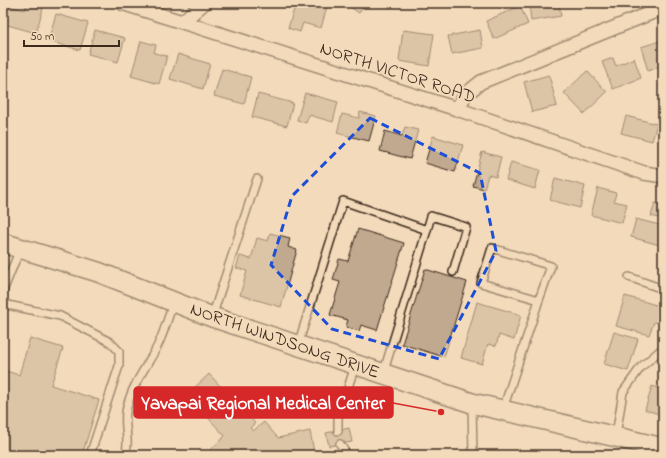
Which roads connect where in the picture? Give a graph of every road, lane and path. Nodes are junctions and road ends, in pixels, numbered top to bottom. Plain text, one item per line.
1 (122, 3) edge
2 (204, 3) edge
3 (663, 8) edge
4 (182, 22) junction
5 (457, 110) junction
6 (663, 176) edge
7 (257, 179) dead end
8 (427, 230) junction
9 (11, 246) edge
10 (453, 272) dead end
11 (629, 277) dead end
12 (663, 289) edge
13 (3, 291) edge
14 (539, 300) junction
15 (173, 301) junction
16 (3, 304) edge
17 (212, 317) junction
18 (298, 345) junction
19 (663, 348) edge
20 (355, 366) junction
21 (382, 375) junction
22 (472, 404) junction
23 (502, 411) junction
24 (338, 431) dead end
25 (616, 438) junction
26 (340, 444) dead end
27 (663, 448) edge
28 (128, 453) edge
29 (90, 455) edge
30 (347, 455) edge
31 (473, 455) edge

1 - 4 street, NORTH VICTOR ROAD
2 - 4 street
3 - 5 street
4 - 5 street, NORTH VICTOR ROAD
5 - 6 street, NORTH VICTOR ROAD
7 - 17 lane
8 - 10 lane
8 - 18 lane
8 - 21 lane
9 - 13 lane
9 - 15 street, NORTH WINDSONG DRIVE
11 - 12 lane
14 - 14 lane
14 - 23 lane
15 - 17 street, NORTH WINDSONG DRIVE
15 - 28 lane
16 - 29 lane
17 - 18 street, NORTH WINDSONG DRIVE
18 - 20 street, NORTH WINDSONG DRIVE
19 - 25 lane
20 - 21 street, NORTH WINDSONG DRIVE
20 - 24 lane
21 - 22 street, NORTH WINDSONG DRIVE
22 - 23 street, NORTH WINDSONG DRIVE
22 - 31 lane
23 - 25 street, NORTH WINDSONG DRIVE
25 - 27 street, NORTH WINDSONG DRIVE
26 - 30 lane

